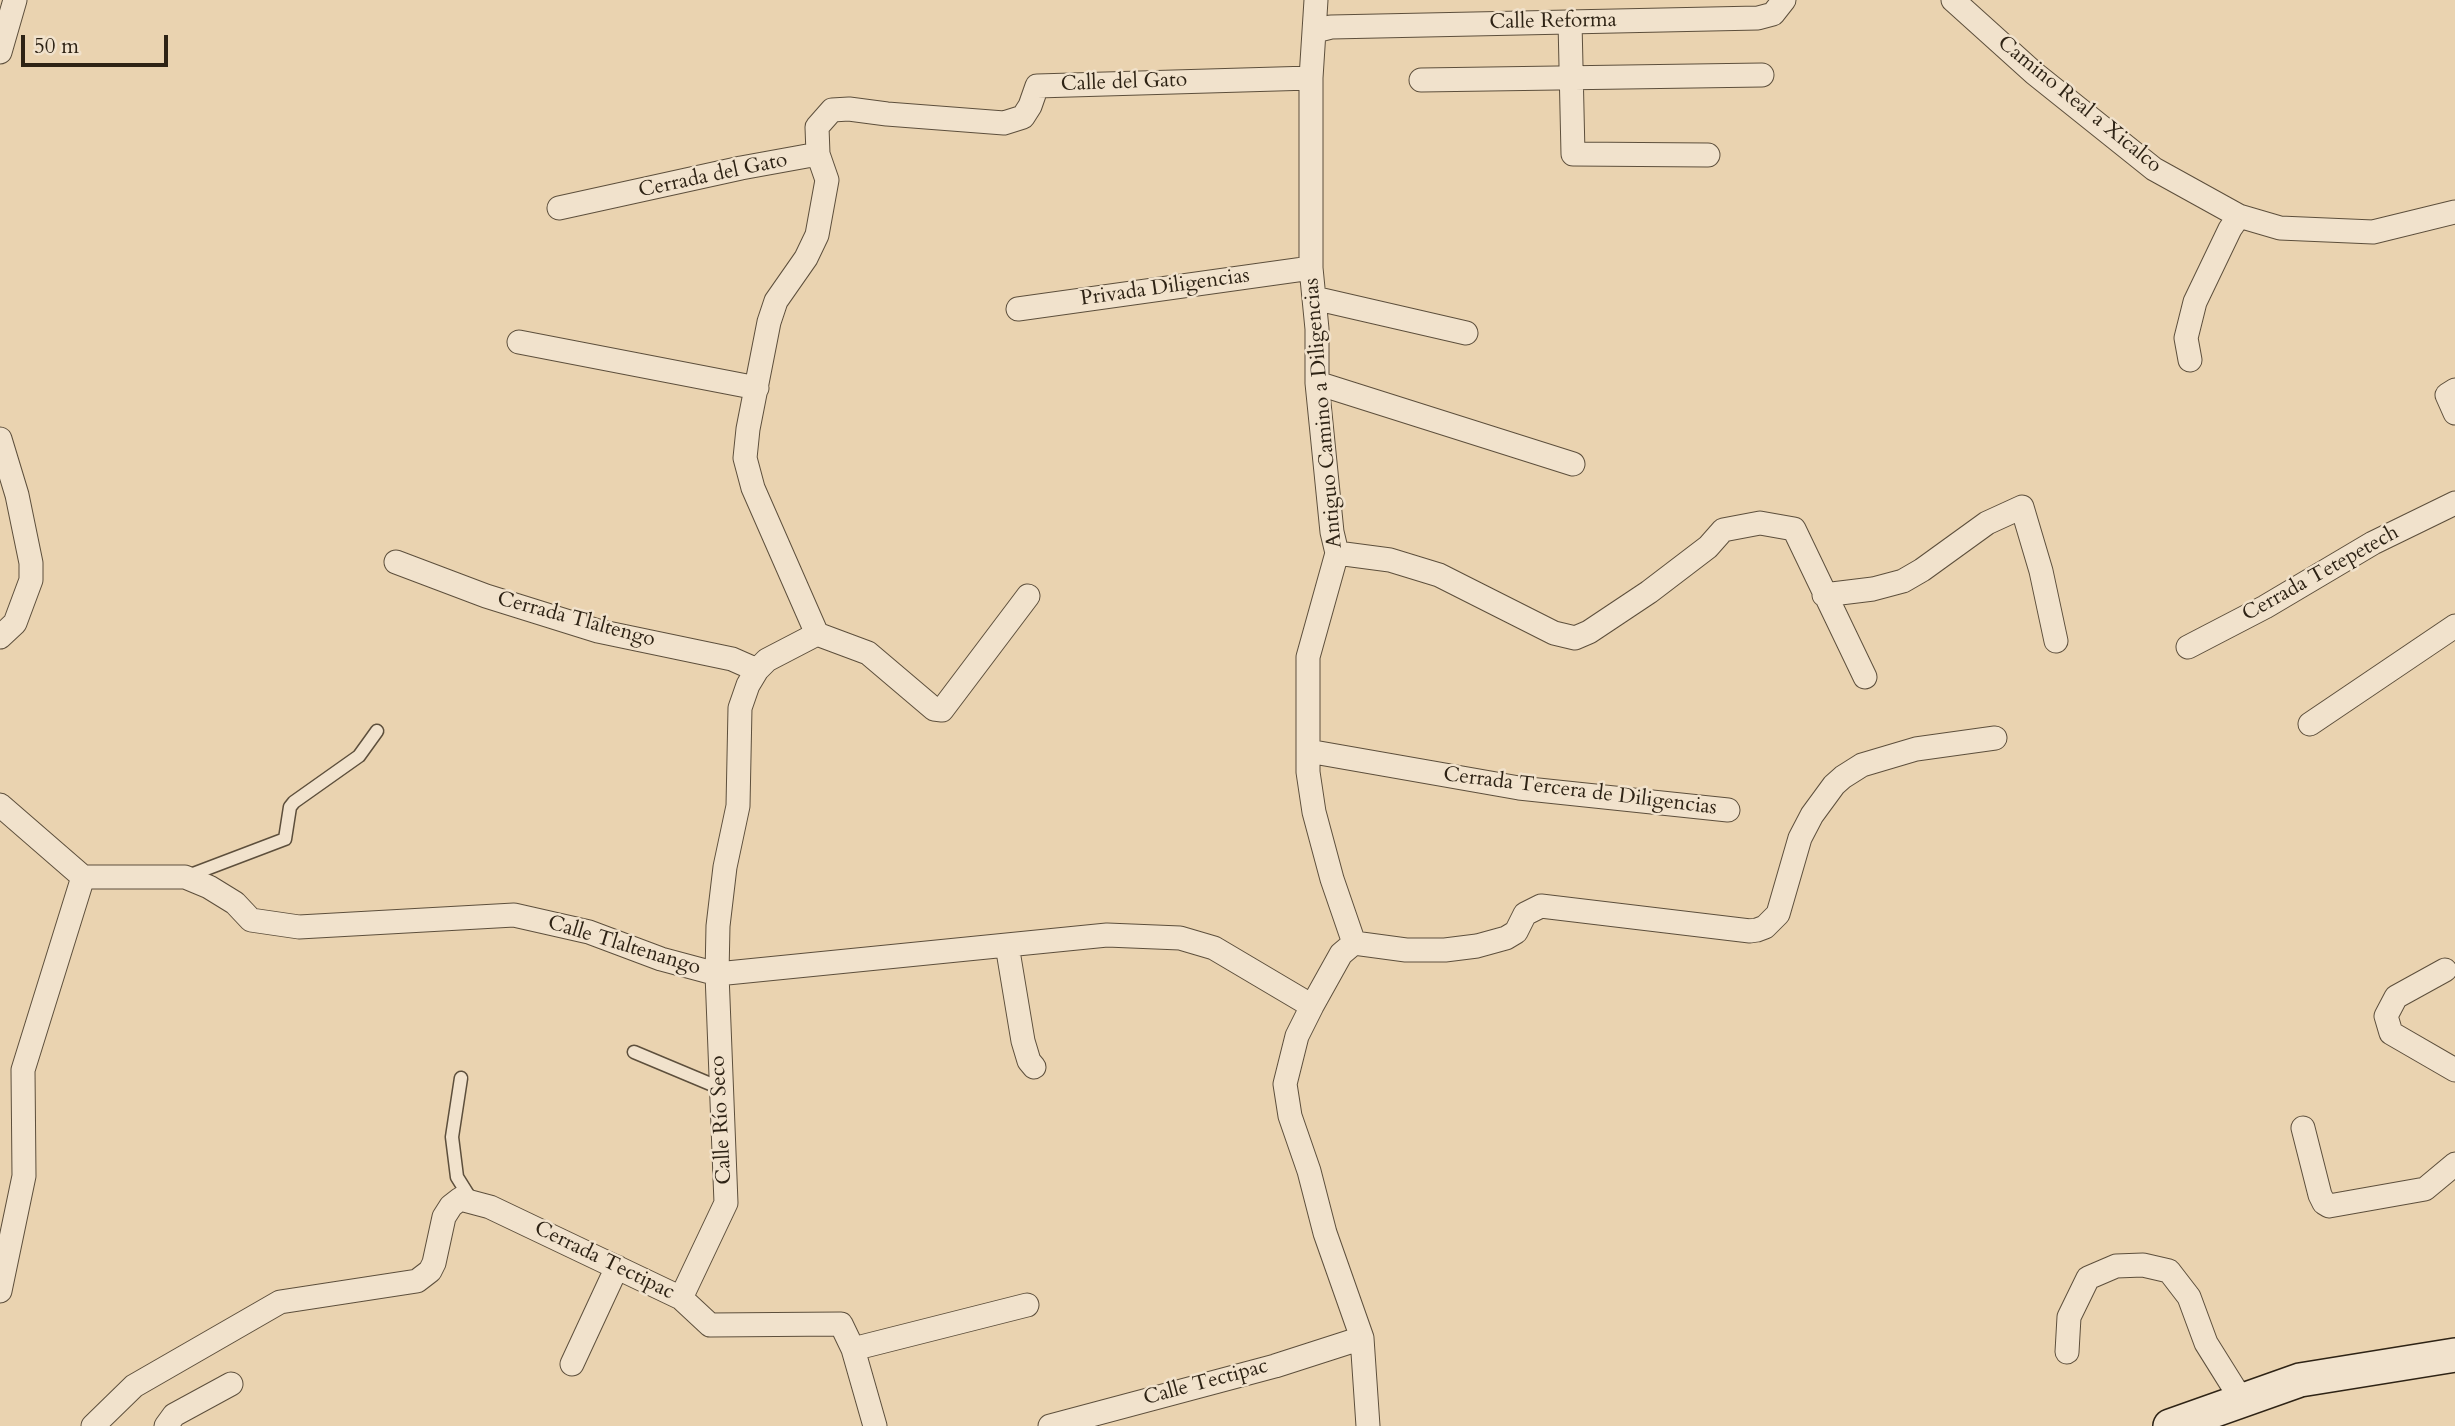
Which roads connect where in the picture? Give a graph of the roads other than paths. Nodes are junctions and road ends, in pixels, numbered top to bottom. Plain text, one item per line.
1 (15, 0) edge
2 (1316, 0) edge
3 (1784, 0) edge
4 (1957, 1) edge
5 (1570, 22) junction
6 (1315, 31) junction
7 (0, 52) edge
8 (1762, 75) dead end
9 (1571, 77) junction
10 (1311, 78) junction
11 (1421, 80) dead end
12 (818, 154) junction
13 (1708, 155) dead end
14 (559, 208) dead end
15 (2455, 212) edge
16 (2239, 216) junction
17 (1311, 268) junction
18 (1314, 298) junction
19 (1018, 309) dead end
20 (1466, 333) dead end
21 (519, 342) dead end
22 (2190, 360) dead end
23 (1317, 383) junction
24 (757, 388) junction
25 (2455, 390) edge
26 (2455, 413) edge
27 (0, 439) edge
28 (1573, 464) dead end
29 (2455, 503) edge
30 (1337, 553) junction
31 (396, 562) dead end
32 (1824, 594) junction
33 (1028, 596) dead end
34 (2455, 626) edge
35 (817, 634) junction
36 (0, 637) edge
37 (2056, 641) dead end
38 (2188, 647) dead end
39 (757, 670) junction
40 (1865, 677) dead end
41 (2310, 724) dead end
42 (377, 731) dead end
43 (1995, 738) dead end
44 (1308, 751) junction
45 (0, 805) edge
46 (1728, 810) dead end
47 (83, 877) junction
48 (185, 877) junction
49 (1354, 943) junction
50 (1007, 945) junction
51 (2445, 971) dead end
52 (717, 974) junction
53 (1312, 1006) junction
54 (634, 1052) dead end
55 (1034, 1067) dead end
56 (2455, 1070) edge
57 (461, 1078) dead end
58 (720, 1088) junction
59 (2304, 1128) dead end
60 (2455, 1164) edge
61 (466, 1200) junction
62 (617, 1268) junction
63 (0, 1292) edge
64 (681, 1298) junction
65 (1027, 1305) dead end
66 (1362, 1338) junction
67 (853, 1349) junction
68 (2067, 1352) dead end
69 (2455, 1355) edge
70 (572, 1364) dead end
71 (231, 1384) dead end
72 (2241, 1399) junction
73 (93, 1426) edge
74 (166, 1426) edge
75 (875, 1426) edge
76 (1050, 1426) edge
77 (1368, 1426) edge
78 (2170, 1426) edge

1 - 7 street
2 - 6 street, Antiguo Camino a Diligencias
3 - 5 street, Calle Reforma
4 - 16 street, Camino Real a Xicalco
5 - 6 street, Calle Reforma
5 - 9 street
6 - 10 street, Antiguo Camino a Diligencias
8 - 9 street
9 - 11 street
9 - 13 street
10 - 12 street, Calle del Gato
10 - 17 street, Antiguo Camino a Diligencias
12 - 14 street, Cerrada del Gato
12 - 24 street
15 - 16 street, Camino Real a Xicalco
16 - 22 street
17 - 18 street, Antiguo Camino a Diligencias
17 - 19 street, Privada Diligencias
18 - 20 street
18 - 23 street, Antiguo Camino a Diligencias
21 - 24 street
23 - 28 street
23 - 30 street, Antiguo Camino a Diligencias
24 - 35 street
25 - 26 street
27 - 36 street
29 - 38 street, Cerrada Tetepetech
30 - 32 street
30 - 44 street, Antiguo Camino a Diligencias
31 - 39 street, Cerrada Tlaltengo
32 - 37 street
32 - 40 street
33 - 35 street
34 - 41 street
35 - 39 street
39 - 52 street, Calle Río Seco
42 - 48 lane
43 - 49 street
44 - 46 street, Cerrada Tercera de Diligencias
44 - 49 street, Antiguo Camino a Diligencias
45 - 47 street
47 - 48 street, Calle Tlaltenango
47 - 63 street
48 - 52 street, Calle Tlaltenango
49 - 53 street
50 - 52 street, Calle Tlaltenango
50 - 53 street, Calle Tlaltenango
50 - 55 street
51 - 56 street
52 - 58 street, Calle Río Seco
53 - 66 street
54 - 58 lane
57 - 61 lane
58 - 64 street, Calle Río Seco
59 - 60 street
61 - 62 street, Cerrada Tectipac
61 - 73 street
62 - 64 street, Cerrada Tectipac
62 - 70 street
64 - 67 street, Cerrada Tectipac
65 - 67 street
66 - 76 street, Calle Tectipac
66 - 77 street
67 - 75 street, Cerrada Tectipac
68 - 72 street
69 - 72 main road
71 - 74 street
72 - 78 main road

